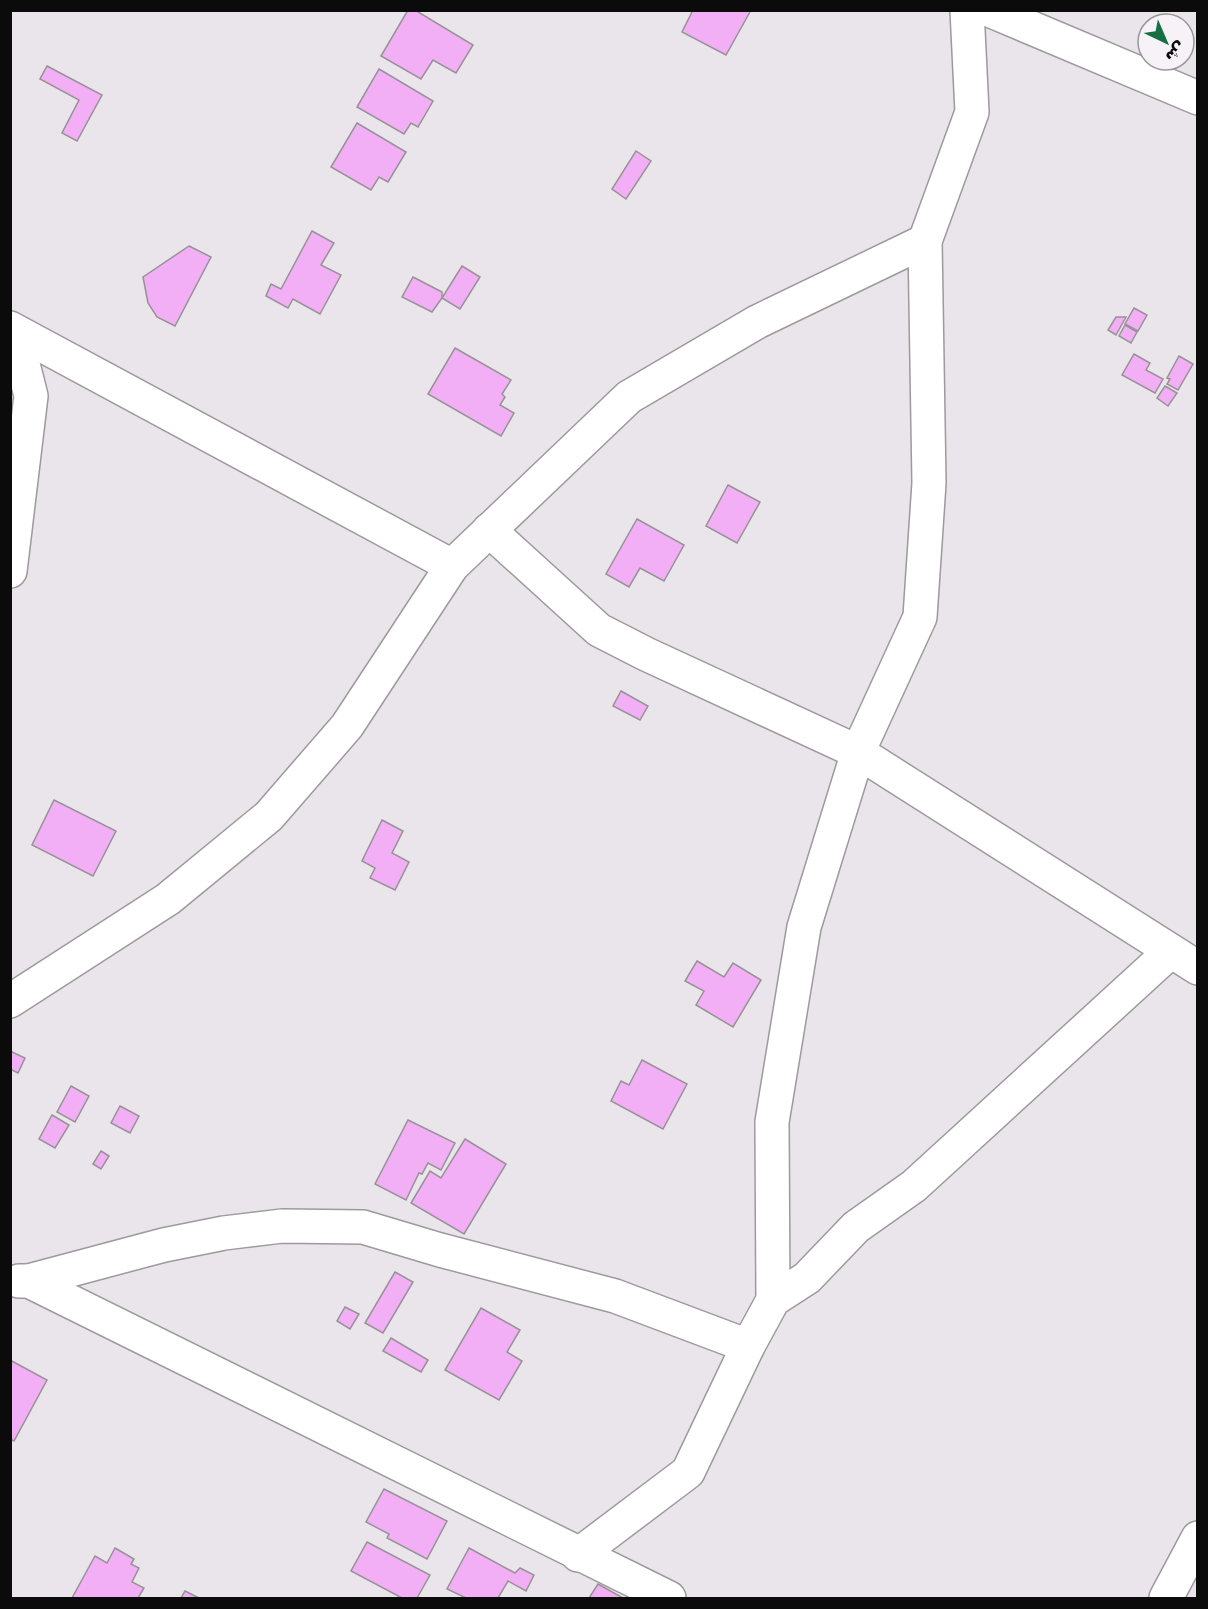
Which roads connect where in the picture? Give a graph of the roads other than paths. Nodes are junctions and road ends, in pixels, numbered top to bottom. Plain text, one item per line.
1 (967, 10) edge
2 (989, 10) edge
3 (1197, 98) edge
4 (926, 241) junction
5 (10, 328) edge
6 (10, 338) edge
7 (489, 530) junction
8 (452, 566) junction
9 (10, 571) edge
10 (858, 752) junction
11 (1184, 960) edge
12 (10, 1001) edge
13 (20, 1281) edge
14 (773, 1300) junction
15 (748, 1346) junction
16 (1197, 1538) edge
17 (578, 1555) junction
18 (669, 1599) edge
19 (1166, 1599) edge

1 - 4 street
2 - 3 street
4 - 7 street
4 - 10 street
5 - 8 street
6 - 9 street
7 - 8 street
7 - 10 street
8 - 12 street
10 - 11 street
10 - 14 street
11 - 14 street
13 - 15 street
13 - 17 street
14 - 15 street
15 - 17 street
16 - 19 street
17 - 18 street

